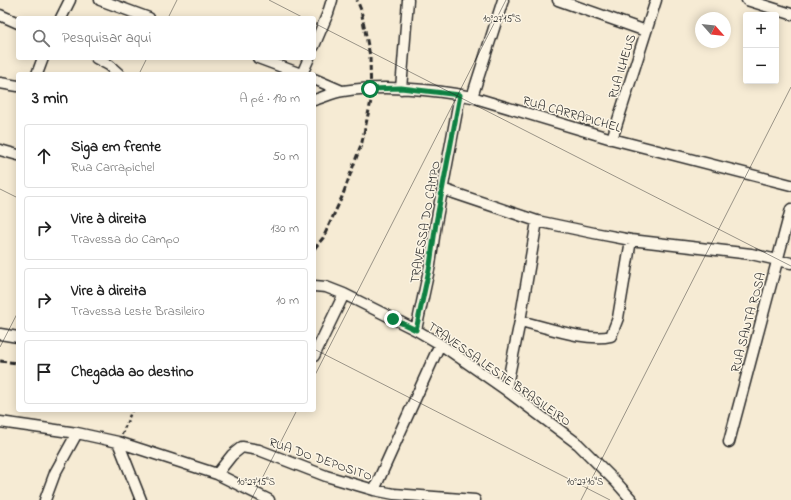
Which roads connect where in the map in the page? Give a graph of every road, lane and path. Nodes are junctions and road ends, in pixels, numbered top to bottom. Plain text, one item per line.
1 (70, 0) edge
2 (100, 0) edge
3 (332, 0) edge
4 (408, 0) edge
5 (503, 0) edge
6 (558, 0) edge
7 (656, 0) edge
8 (747, 0) edge
9 (791, 14) edge
10 (0, 15) edge
11 (62, 16) edge
12 (144, 16) edge
13 (16, 22) edge
14 (646, 31) junction
15 (316, 41) edge
16 (42, 60) edge
17 (100, 60) edge
18 (264, 60) edge
19 (308, 60) edge
20 (38, 72) edge
21 (117, 72) edge
22 (296, 72) edge
23 (303, 72) edge
24 (316, 80) edge
25 (0, 83) edge
26 (16, 86) edge
27 (401, 88) junction
28 (342, 91) junction
29 (460, 95) junction
30 (472, 97) junction
31 (316, 99) edge
32 (612, 139) junction
33 (0, 150) edge
34 (16, 154) edge
35 (791, 185) edge
36 (442, 190) junction
37 (791, 209) edge
38 (537, 221) junction
39 (631, 240) junction
40 (778, 260) junction
41 (791, 263) edge
42 (316, 286) edge
43 (344, 294) junction
44 (520, 321) junction
45 (416, 330) junction
46 (0, 334) edge
47 (16, 337) edge
48 (440, 344) junction
49 (316, 352) edge
50 (506, 390) junction
51 (131, 412) edge
52 (0, 422) edge
53 (77, 433) junction
54 (118, 442) junction
55 (729, 442) dead end
56 (217, 474) junction
57 (374, 490) junction
58 (45, 500) edge
59 (141, 500) edge
60 (269, 500) edge
61 (475, 500) edge
62 (632, 500) edge

1 - 11 street
2 - 12 street
3 - 15 street
4 - 27 street
5 - 30 street
6 - 14 street
7 - 14 street, RUA ILHEUS
8 - 9 street
10 - 13 street
14 - 32 street, RUA ILHEUS
16 - 20 street
17 - 21 street
18 - 22 street
19 - 23 street
24 - 28 street
25 - 26 street
27 - 28 street, RUA CARRAPICHEL
27 - 29 street, RUA CARRAPICHEL
28 - 31 street
29 - 30 street, RUA CARRAPICHEL
29 - 36 street, TRAVESSA DO CAMPO
30 - 32 street, RUA CARRAPICHEL
32 - 35 street, RUA CARRAPICHEL
33 - 34 street
36 - 38 street
36 - 45 street, TRAVESSA DO CAMPO
37 - 40 street, RUA SANTA ROSA
38 - 39 street
38 - 44 street
39 - 40 street
39 - 44 street
40 - 41 street
40 - 55 street, RUA SANTA ROSA
42 - 43 street, TRAVESSA LESTE BRASILEIRO
43 - 45 street, TRAVESSA LESTE BRASILEIRO
43 - 49 street
44 - 50 street
45 - 48 street, TRAVESSA LESTE BRASILEIRO
46 - 47 street
48 - 50 street, TRAVESSA LESTE BRASILEIRO
48 - 57 street
50 - 62 street, TRAVESSA LESTE BRASILEIRO
51 - 54 path
52 - 53 street
53 - 54 street
53 - 58 street
54 - 56 street
54 - 59 street
56 - 57 street, RUA DO DEPOSITO
56 - 60 street
57 - 61 street, RUA DO DEPOSITO

